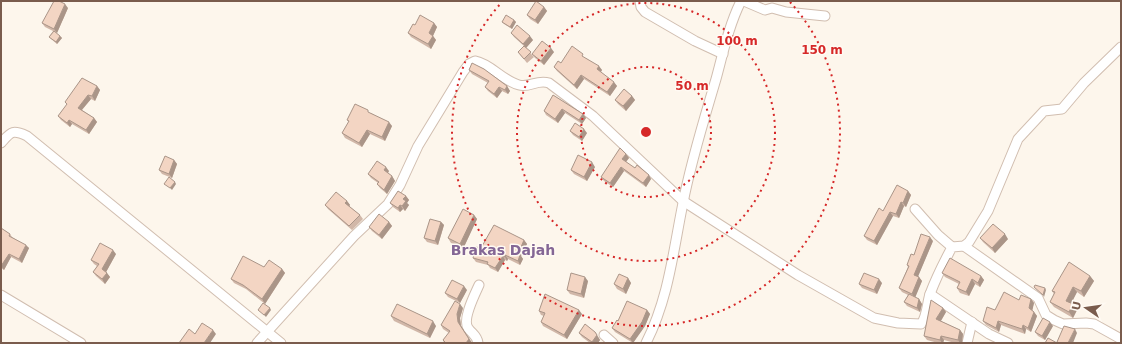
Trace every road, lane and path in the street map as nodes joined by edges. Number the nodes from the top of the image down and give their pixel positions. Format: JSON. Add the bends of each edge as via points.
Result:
{"nodes":[{"id":1,"x":640,"y":1,"type":"edge"},
{"id":2,"x":741,"y":1,"type":"edge"},
{"id":3,"x":744,"y":1,"type":"edge"},
{"id":4,"x":825,"y":16,"type":"dead end"},
{"id":5,"x":1121,"y":47,"type":"edge"},
{"id":6,"x":723,"y":54,"type":"junction"},
{"id":7,"x":1,"y":143,"type":"edge"},
{"id":8,"x":683,"y":201,"type":"junction"},
{"id":9,"x":915,"y":209,"type":"dead end"},
{"id":10,"x":964,"y":246,"type":"junction"},
{"id":11,"x":952,"y":247,"type":"junction"},
{"id":12,"x":478,"y":285,"type":"dead end"},
{"id":13,"x":930,"y":294,"type":"junction"},
{"id":14,"x":1,"y":295,"type":"edge"},
{"id":15,"x":972,"y":322,"type":"junction"},
{"id":16,"x":267,"y":332,"type":"junction"},
{"id":17,"x":604,"y":335,"type":"dead end"},
{"id":18,"x":1121,"y":339,"type":"edge"},
{"id":19,"x":81,"y":343,"type":"edge"},
{"id":20,"x":257,"y":343,"type":"edge"},
{"id":21,"x":281,"y":343,"type":"edge"},
{"id":22,"x":478,"y":343,"type":"edge"},
{"id":23,"x":613,"y":343,"type":"edge"},
{"id":24,"x":646,"y":343,"type":"edge"},
{"id":25,"x":967,"y":343,"type":"edge"},
{"id":26,"x":1008,"y":343,"type":"edge"}],
"edges":[{"from":1,"to":6,"type":"street","via":[[645,12]]},
{"from":2,"to":6,"type":"street"},
{"from":3,"to":4,"type":"street","via":[[765,10],[772,8]]},
{"from":5,"to":10,"type":"street","via":[[1062,109],[1044,111],[1018,139],[988,211]]},
{"from":6,"to":8,"type":"street"},
{"from":7,"to":16,"type":"street","via":[[10,133],[17,132],[27,136]]},
{"from":8,"to":13,"type":"street","via":[[798,275],[874,318],[921,324]]},
{"from":8,"to":16,"type":"street","via":[[593,116],[549,83],[540,81],[528,86],[519,85],[473,61],[463,72],[418,146],[388,204],[354,236]]},
{"from":8,"to":24,"type":"street","via":[[665,297]]},
{"from":9,"to":11,"type":"street"},
{"from":10,"to":11,"type":"street"},
{"from":10,"to":18,"type":"street","via":[[1038,298],[1046,315],[1054,320],[1063,324],[1094,324]]},
{"from":11,"to":13,"type":"street"},
{"from":12,"to":22,"type":"street","via":[[466,323]]},
{"from":13,"to":15,"type":"street"},
{"from":14,"to":19,"type":"street"},
{"from":15,"to":25,"type":"street"},
{"from":15,"to":26,"type":"street"},
{"from":16,"to":20,"type":"street"},
{"from":16,"to":21,"type":"street"},
{"from":17,"to":23,"type":"street"}]}
